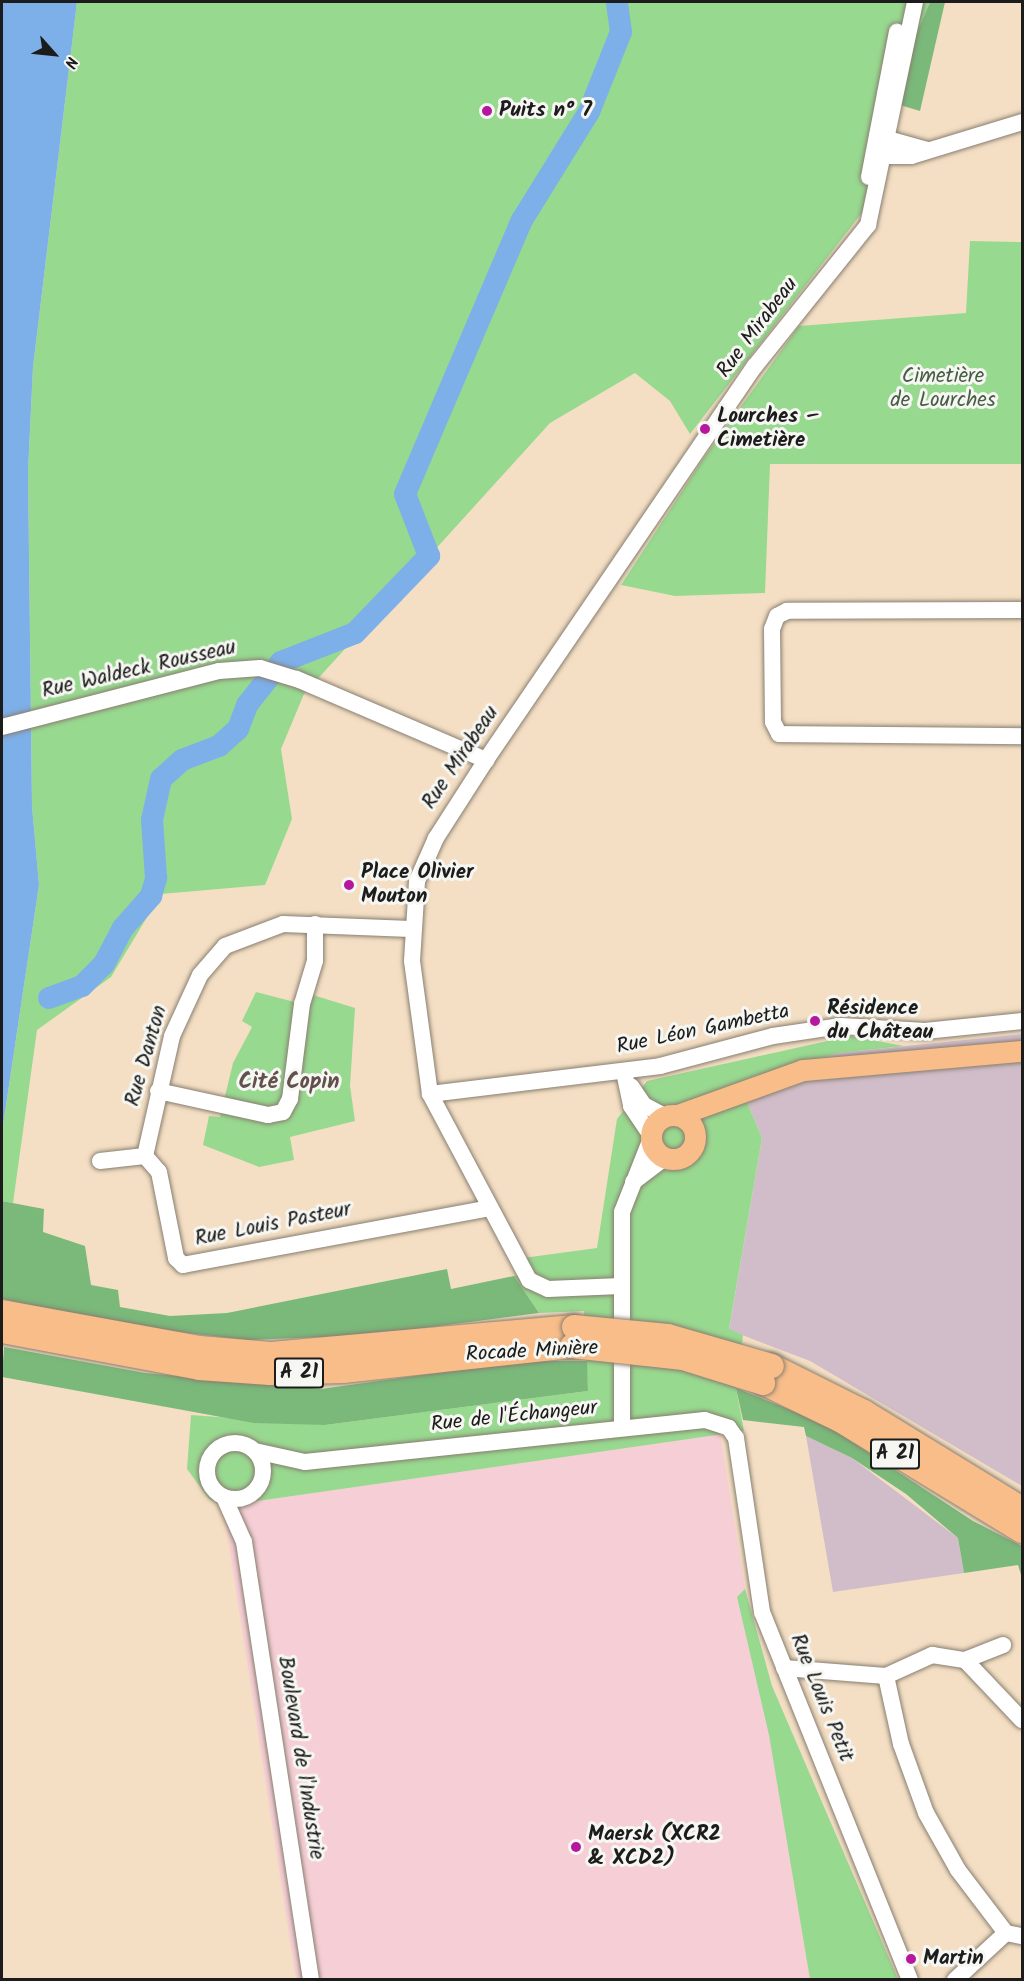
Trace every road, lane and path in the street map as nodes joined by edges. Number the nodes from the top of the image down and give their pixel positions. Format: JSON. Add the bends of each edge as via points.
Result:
{"nodes":[{"id":1,"x":913,"y":2,"type":"edge"},
{"id":2,"x":1023,"y":122,"type":"edge"},
{"id":3,"x":882,"y":136,"type":"junction"},
{"id":4,"x":927,"y":150,"type":"junction"},
{"id":5,"x":879,"y":156,"type":"junction"},
{"id":6,"x":1023,"y":610,"type":"edge"},
{"id":7,"x":2,"y":727,"type":"edge"},
{"id":8,"x":1023,"y":736,"type":"edge"},
{"id":9,"x":486,"y":760,"type":"junction"},
{"id":10,"x":315,"y":924,"type":"junction"},
{"id":11,"x":411,"y":929,"type":"junction"},
{"id":12,"x":1023,"y":1021,"type":"edge"},
{"id":13,"x":1023,"y":1051,"type":"edge"},
{"id":14,"x":624,"y":1072,"type":"junction"},
{"id":15,"x":158,"y":1091,"type":"junction"},
{"id":16,"x":737,"y":1092,"type":"junction"},
{"id":17,"x":430,"y":1094,"type":"junction"},
{"id":18,"x":672,"y":1115,"type":"junction"},
{"id":19,"x":695,"y":1136,"type":"junction"},
{"id":20,"x":650,"y":1137,"type":"junction"},
{"id":21,"x":145,"y":1156,"type":"junction"},
{"id":22,"x":666,"y":1158,"type":"junction"},
{"id":23,"x":100,"y":1161,"type":"dead end"},
{"id":24,"x":625,"y":1196,"type":"junction"},
{"id":25,"x":490,"y":1208,"type":"junction"},
{"id":26,"x":621,"y":1286,"type":"junction"},
{"id":27,"x":2,"y":1312,"type":"edge"},
{"id":28,"x":29,"y":1327,"type":"junction"},
{"id":29,"x":2,"y":1331,"type":"edge"},
{"id":30,"x":767,"y":1375,"type":"junction"},
{"id":31,"x":726,"y":1426,"type":"joint"},
{"id":32,"x":622,"y":1428,"type":"junction"},
{"id":33,"x":255,"y":1451,"type":"junction"},
{"id":34,"x":305,"y":1462,"type":"junction"},
{"id":35,"x":262,"y":1478,"type":"junction"},
{"id":36,"x":251,"y":1494,"type":"junction"},
{"id":37,"x":224,"y":1497,"type":"junction"},
{"id":38,"x":1016,"y":1504,"type":"edge"},
{"id":39,"x":1023,"y":1530,"type":"edge"},
{"id":40,"x":244,"y":1542,"type":"junction"},
{"id":41,"x":1003,"y":1645,"type":"dead end"},
{"id":42,"x":965,"y":1660,"type":"junction"},
{"id":43,"x":783,"y":1668,"type":"junction"},
{"id":44,"x":886,"y":1676,"type":"junction"},
{"id":45,"x":1023,"y":1720,"type":"edge"},
{"id":46,"x":1014,"y":1934,"type":"edge"},
{"id":47,"x":311,"y":1980,"type":"edge"},
{"id":48,"x":910,"y":1980,"type":"edge"},
{"id":49,"x":956,"y":1980,"type":"edge"}],
"edges":[{"from":1,"to":3,"type":"street","name":"Rue Mirabeau"},
{"from":2,"to":4,"type":"street"},
{"from":3,"to":4,"type":"street"},
{"from":3,"to":5,"type":"street","name":"Rue Mirabeau"},
{"from":4,"to":5,"type":"street"},
{"from":5,"to":9,"type":"street","name":"Rue Mirabeau","via":[[853,242],[755,366]]},
{"from":6,"to":8,"type":"street","via":[[787,611],[777,616],[772,629],[773,722],[779,734]]},
{"from":7,"to":9,"type":"street","name":"Rue Waldeck Rousseau","via":[[219,671],[260,668],[287,675]]},
{"from":9,"to":11,"type":"street","name":"Rue Mirabeau","via":[[423,863]]},
{"from":10,"to":11,"type":"street","name":"Rue Danton"},
{"from":10,"to":15,"type":"street","name":"Rue Danton","via":[[267,927],[218,952],[179,1017]]},
{"from":10,"to":15,"type":"street","via":[[315,961],[302,1004],[289,1104],[284,1112],[268,1115]]},
{"from":11,"to":17,"type":"street","name":"Rue Mirabeau"},
{"from":12,"to":14,"type":"street","name":"Rue Léon Gambetta","via":[[925,1031],[857,1025],[782,1034]]},
{"from":13,"to":16,"type":"main road","via":[[818,1068]]},
{"from":14,"to":17,"type":"street","name":"Rue Léon Gambetta"},
{"from":14,"to":18,"type":"street","via":[[640,1101]]},
{"from":14,"to":20,"type":"street","via":[[631,1106]]},
{"from":15,"to":21,"type":"street","name":"Rue Danton"},
{"from":16,"to":18,"type":"main road"},
{"from":16,"to":19,"type":"main road","via":[[705,1119]]},
{"from":17,"to":25,"type":"street","name":"Rue Mirabeau"},
{"from":18,"to":19,"type":"main road","via":[[690,1123]]},
{"from":18,"to":20,"type":"main road"},
{"from":19,"to":22,"type":"main road","via":[[688,1153]]},
{"from":20,"to":22,"type":"main road"},
{"from":20,"to":24,"type":"street"},
{"from":21,"to":23,"type":"street"},
{"from":21,"to":25,"type":"street","name":"Rue Louis Pasteur","via":[[159,1172],[176,1258],[183,1264]]},
{"from":22,"to":24,"type":"street","via":[[642,1173]]},
{"from":24,"to":26,"type":"street"},
{"from":25,"to":26,"type":"street","name":"Rue Mirabeau","via":[[525,1275],[537,1287]]},
{"from":26,"to":32,"type":"street"},
{"from":27,"to":28,"type":"highway","name":"Rocade Minière","number":"A 21"},
{"from":28,"to":29,"type":"highway","name":"Rocade Minière","number":"A 21"},
{"from":28,"to":30,"type":"highway","name":"Rocade Minière","number":"A 21","bridge":true,"via":[[271,1354],[573,1337],[668,1336]]},
{"from":30,"to":38,"type":"highway","name":"Rocade Minière","number":"A 21","via":[[864,1412]]},
{"from":30,"to":39,"type":"highway","name":"Rocade Minière","number":"A 21"},
{"from":31,"to":32,"type":"street","name":"Rue de l'Échangeur","via":[[705,1420]]},
{"from":31,"to":43,"type":"street","name":"Rue Louis Petit","via":[[736,1438],[760,1602]]},
{"from":32,"to":34,"type":"street","name":"Rue de l'Échangeur"},
{"from":33,"to":34,"type":"street","name":"Rue de l'Échangeur"},
{"from":33,"to":35,"type":"street"},
{"from":33,"to":37,"type":"street","via":[[234,1442],[210,1457],[208,1480]]},
{"from":34,"to":35,"type":"street","name":"Rue de l'Échangeur"},
{"from":35,"to":36,"type":"street"},
{"from":36,"to":37,"type":"street"},
{"from":36,"to":40,"type":"street","name":"Boulevard de l'Industrie"},
{"from":37,"to":40,"type":"street","name":"Boulevard de l'Industrie"},
{"from":40,"to":47,"type":"street","name":"Boulevard de l'Industrie"},
{"from":41,"to":42,"type":"street"},
{"from":42,"to":44,"type":"street","via":[[932,1655]]},
{"from":42,"to":45,"type":"street"},
{"from":43,"to":44,"type":"street"},
{"from":43,"to":48,"type":"street","name":"Rue Louis Petit"},
{"from":44,"to":46,"type":"street","via":[[900,1744],[926,1813],[958,1870]]},
{"from":46,"to":49,"type":"street"}]}
